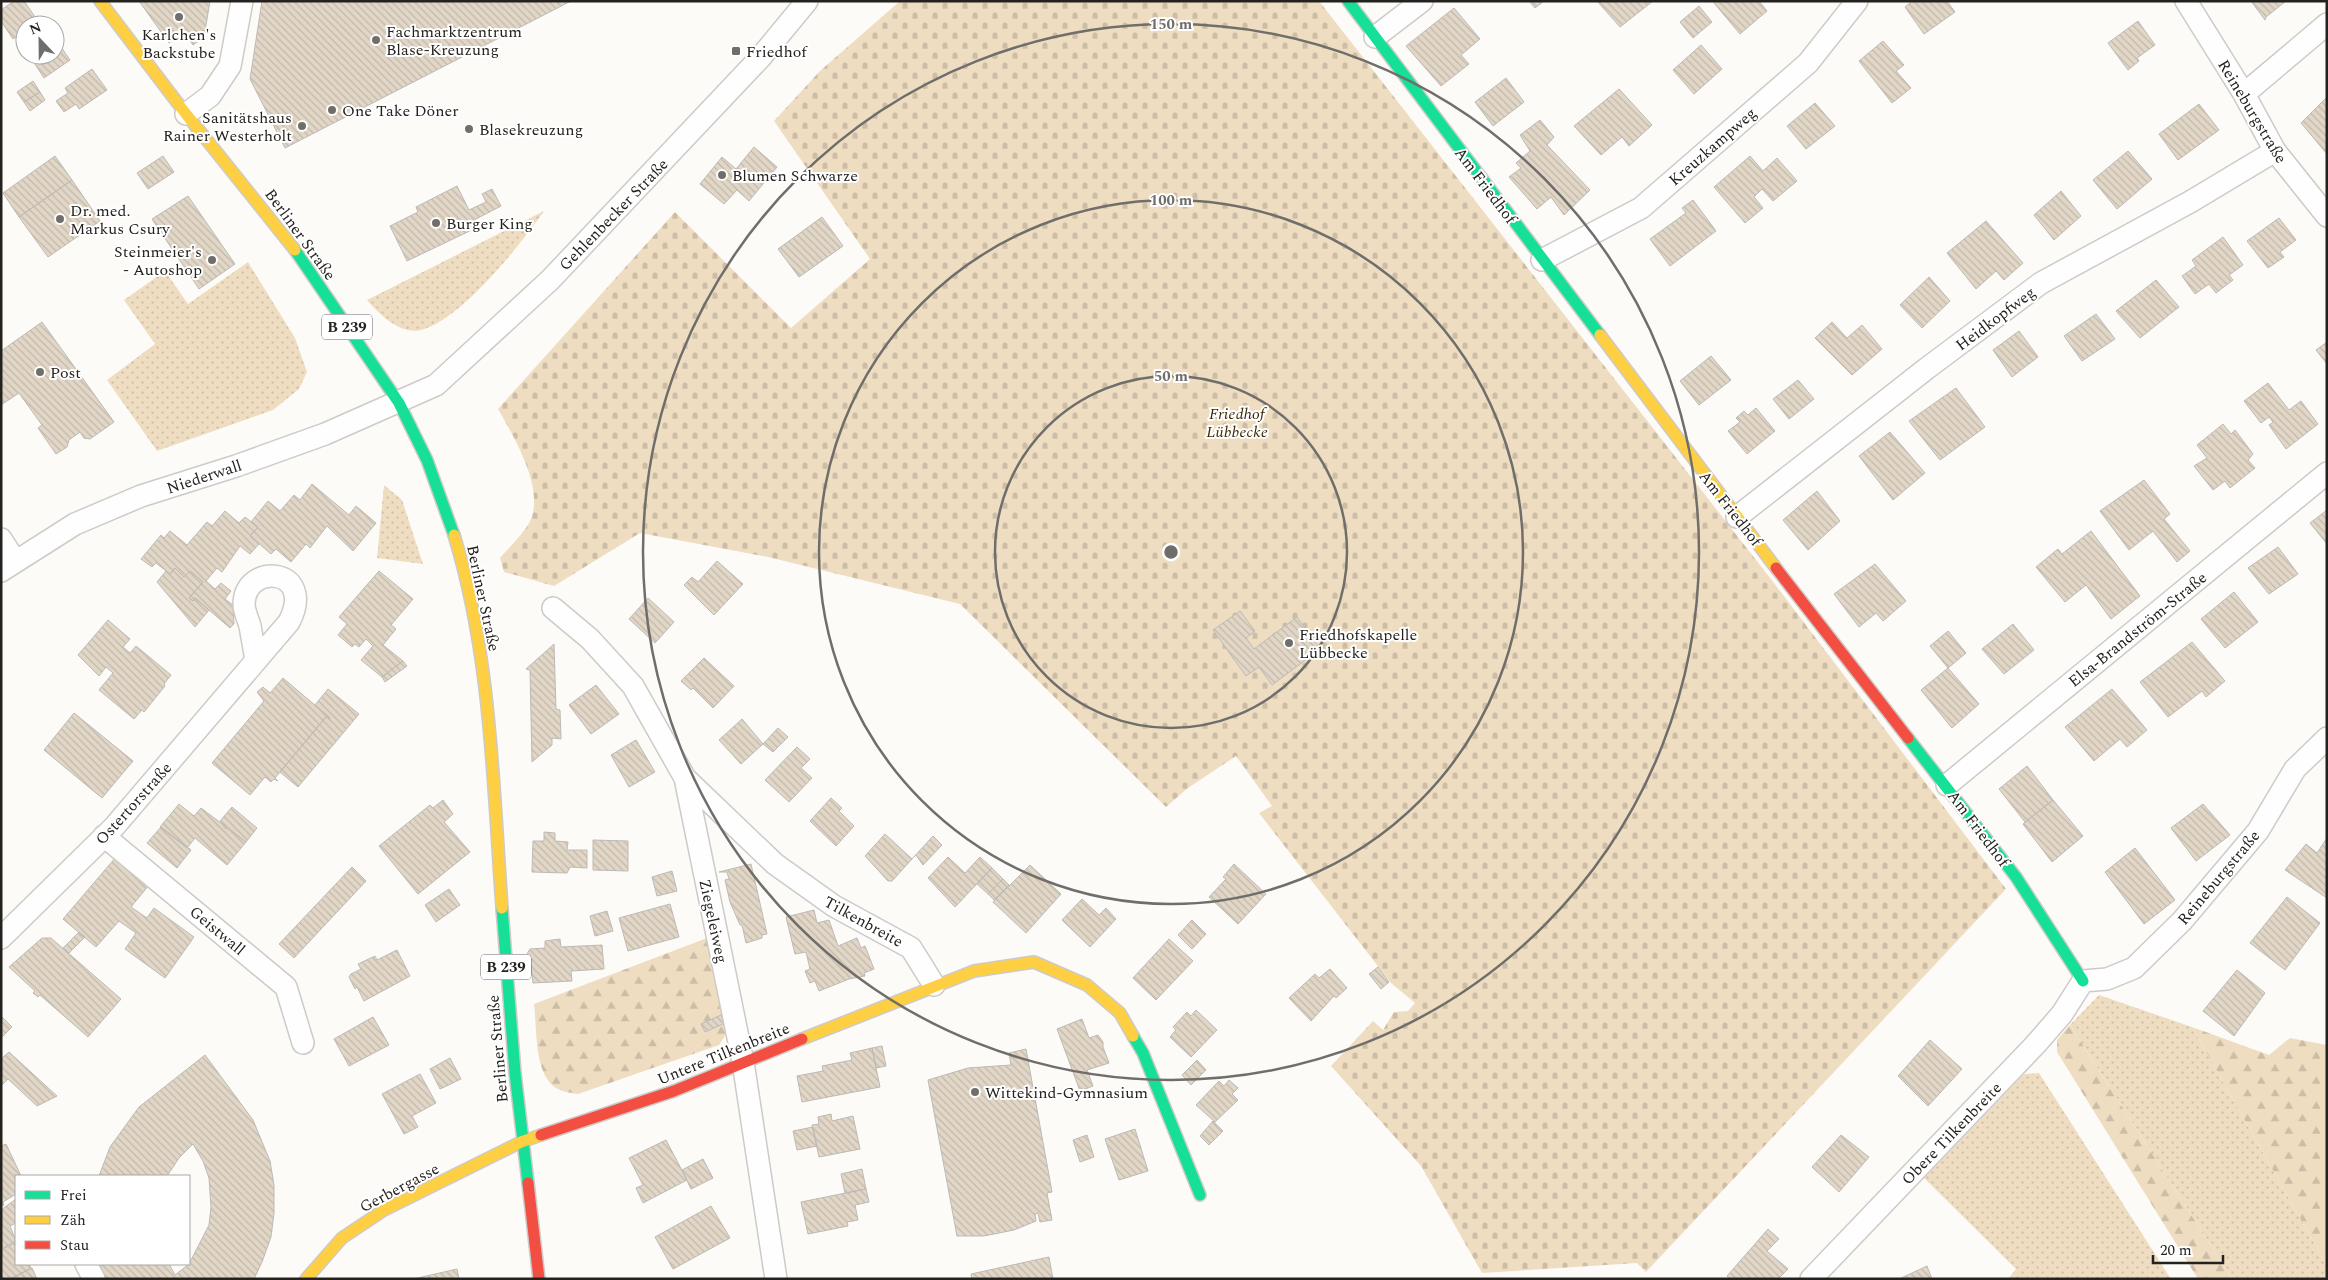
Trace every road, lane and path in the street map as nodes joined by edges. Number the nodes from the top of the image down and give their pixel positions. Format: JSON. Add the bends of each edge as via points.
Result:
{"nodes":[{"id":1,"x":100,"y":1,"type":"edge"},
{"id":2,"x":242,"y":1,"type":"edge"},
{"id":3,"x":807,"y":1,"type":"edge"},
{"id":4,"x":1348,"y":1,"type":"edge"},
{"id":5,"x":1422,"y":1,"type":"edge"},
{"id":6,"x":1857,"y":1,"type":"edge"},
{"id":7,"x":2186,"y":1,"type":"edge"},
{"id":8,"x":2327,"y":24,"type":"edge"},
{"id":9,"x":1375,"y":37,"type":"junction"},
{"id":10,"x":2244,"y":94,"type":"junction"},
{"id":11,"x":186,"y":114,"type":"junction"},
{"id":12,"x":2275,"y":151,"type":"junction"},
{"id":13,"x":2327,"y":216,"type":"edge"},
{"id":14,"x":1542,"y":260,"type":"junction"},
{"id":15,"x":399,"y":403,"type":"junction"},
{"id":16,"x":2327,"y":473,"type":"edge"},
{"id":17,"x":1737,"y":517,"type":"junction"},
{"id":18,"x":1,"y":539,"type":"edge"},
{"id":19,"x":8,"y":566,"type":"edge"},
{"id":20,"x":553,"y":608,"type":"dead end"},
{"id":21,"x":256,"y":660,"type":"dead end"},
{"id":22,"x":2327,"y":738,"type":"edge"},
{"id":23,"x":685,"y":778,"type":"junction"},
{"id":24,"x":1947,"y":785,"type":"junction"},
{"id":25,"x":104,"y":836,"type":"junction"},
{"id":26,"x":1,"y":938,"type":"edge"},
{"id":27,"x":2083,"y":981,"type":"junction"},
{"id":28,"x":934,"y":985,"type":"junction"},
{"id":29,"x":303,"y":1043,"type":"dead end"},
{"id":30,"x":743,"y":1062,"type":"junction"},
{"id":31,"x":522,"y":1142,"type":"junction"},
{"id":32,"x":1200,"y":1195,"type":"dead end"},
{"id":33,"x":87,"y":1265,"type":"edge"},
{"id":34,"x":94,"y":1279,"type":"edge"},
{"id":35,"x":306,"y":1279,"type":"edge"},
{"id":36,"x":539,"y":1279,"type":"edge"},
{"id":37,"x":776,"y":1279,"type":"edge"},
{"id":38,"x":1811,"y":1279,"type":"edge"}],
"edges":[{"from":1,"to":11,"type":"street","name":"Berliner Straße","number":"B 239"},
{"from":2,"to":11,"type":"street","via":[[230,66],[210,96]]},
{"from":3,"to":15,"type":"street","name":"Gehlenbecker Straße","via":[[760,58],[550,280],[436,385]]},
{"from":4,"to":9,"type":"street","name":"Am Friedhof"},
{"from":5,"to":9,"type":"street"},
{"from":6,"to":14,"type":"street","name":"Kreuzkampweg","via":[[1808,62],[1640,208]]},
{"from":7,"to":10,"type":"street","name":"Reineburgstraße"},
{"from":8,"to":10,"type":"street"},
{"from":9,"to":14,"type":"street","name":"Am Friedhof"},
{"from":10,"to":12,"type":"street","name":"Reineburgstraße"},
{"from":11,"to":15,"type":"street","name":"Berliner Straße","number":"B 239","via":[[286,237]]},
{"from":12,"to":13,"type":"street","name":"Reineburgstraße"},
{"from":12,"to":17,"type":"street","name":"Heidkopfweg","via":[[2190,202],[2041,283]]},
{"from":14,"to":17,"type":"street","name":"Am Friedhof"},
{"from":15,"to":19,"type":"street","name":"Niederwall","via":[[337,430],[141,496],[75,524]]},
{"from":15,"to":31,"type":"street","name":"Berliner Straße","number":"B 239","via":[[427,460],[466,575],[484,683]]},
{"from":16,"to":24,"type":"street","name":"Elsa-Brandström-Straße"},
{"from":17,"to":24,"type":"street","name":"Am Friedhof"},
{"from":18,"to":19,"type":"street","name":"Niederwall"},
{"from":20,"to":23,"type":"street","name":"Ziegeleiweg","via":[[590,639],[633,686]]},
{"from":21,"to":25,"type":"street","name":"Ostertorstraße"},
{"from":22,"to":27,"type":"street","name":"Reineburgstraße","via":[[2295,769],[2258,831],[2182,921],[2134,968],[2107,979]]},
{"from":23,"to":28,"type":"street","name":"Tilkenbreite","via":[[775,864],[834,906],[911,948]]},
{"from":23,"to":30,"type":"street","name":"Ziegeleiweg"},
{"from":24,"to":27,"type":"street","name":"Am Friedhof","via":[[2016,877]]},
{"from":25,"to":26,"type":"street","name":"Ostertorstraße"},
{"from":25,"to":29,"type":"street","name":"Geistwall","via":[[286,987]]},
{"from":27,"to":38,"type":"street","name":"Obere Tilkenbreite","via":[[2062,1014],[2035,1044]]},
{"from":28,"to":30,"type":"street","name":"Untere Tilkenbreite"},
{"from":28,"to":32,"type":"street","via":[[974,971],[1034,962],[1087,985],[1120,1013],[1143,1053]]},
{"from":30,"to":31,"type":"street","name":"Untere Tilkenbreite","via":[[674,1091]]},
{"from":30,"to":37,"type":"street","name":"Ziegeleiweg"},
{"from":31,"to":35,"type":"street","name":"Gerbergasse","via":[[377,1215],[342,1238]]},
{"from":31,"to":36,"type":"street","name":"Berliner Straße","number":"B 239"},
{"from":33,"to":34,"type":"street"}]}
